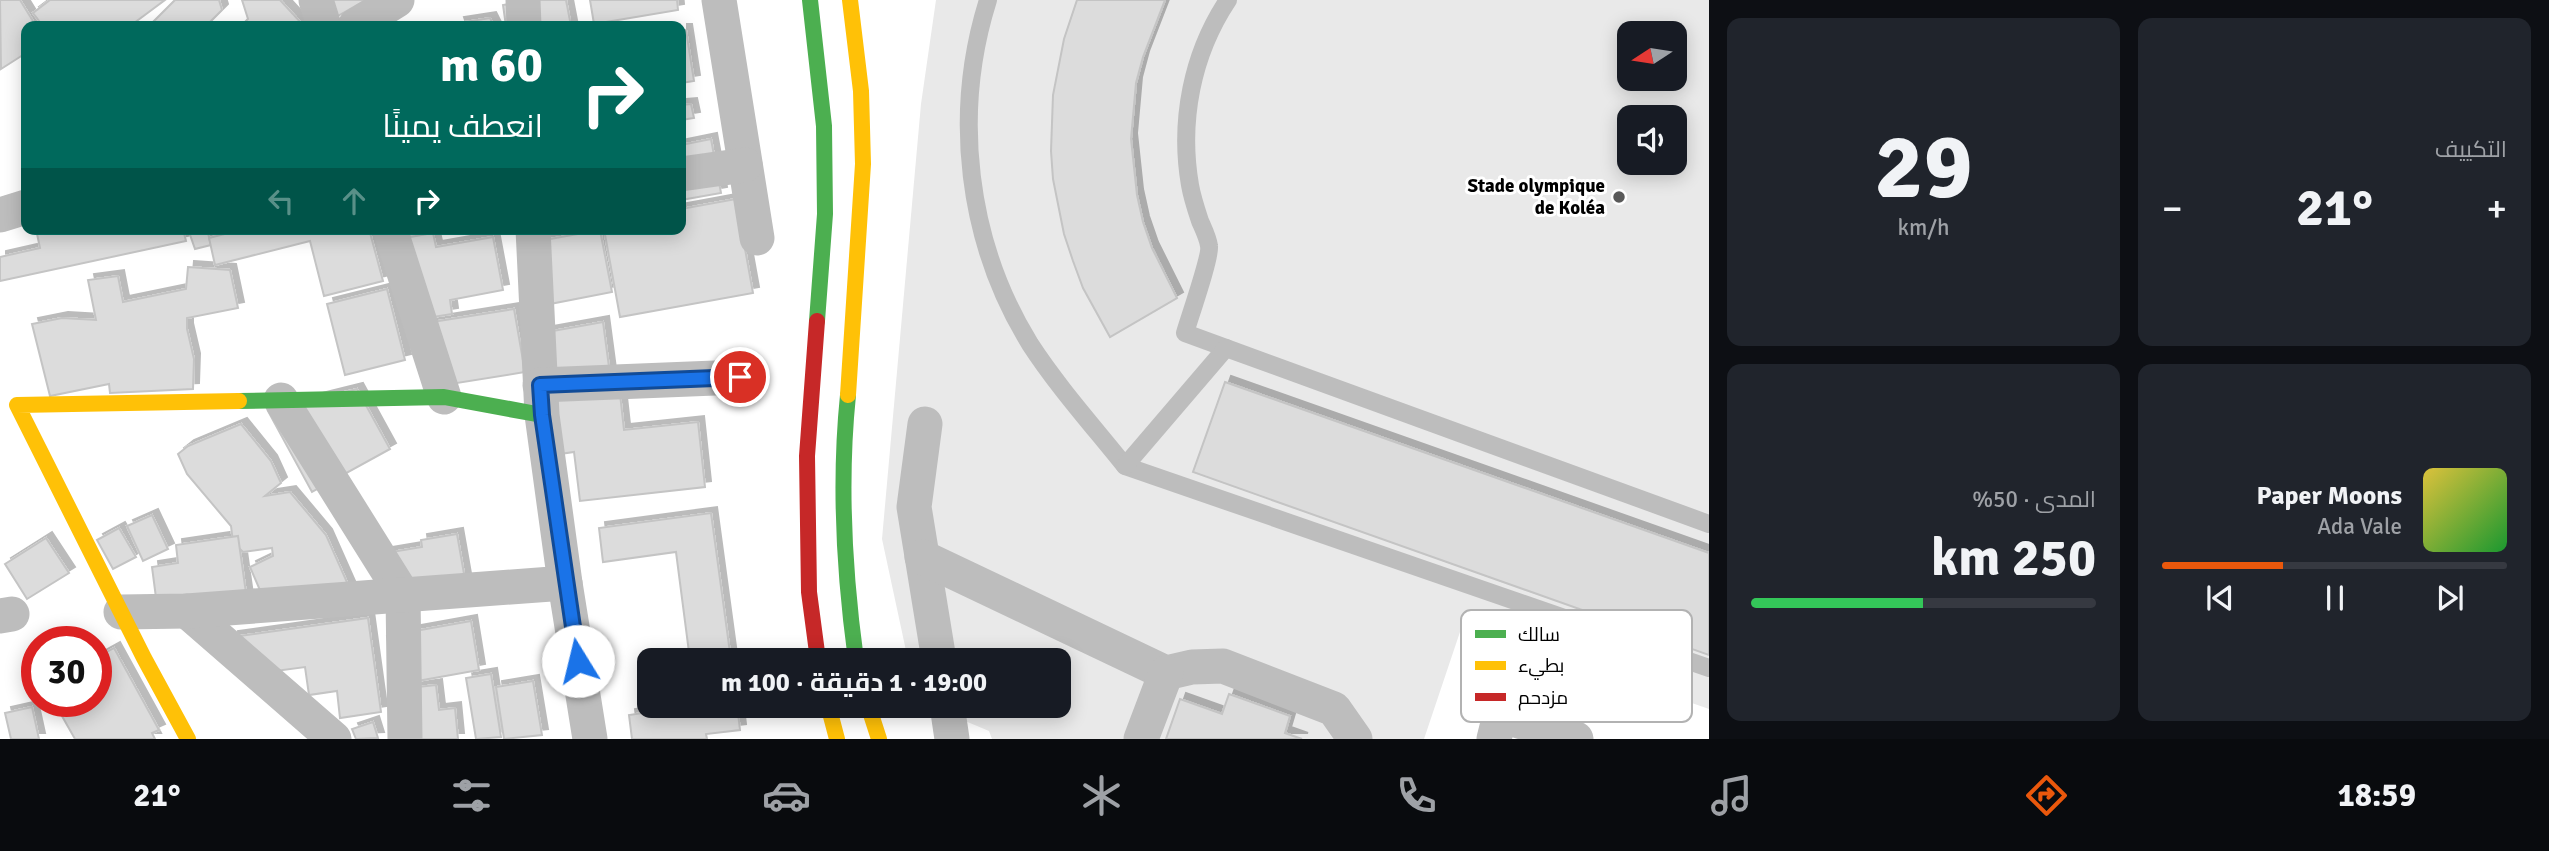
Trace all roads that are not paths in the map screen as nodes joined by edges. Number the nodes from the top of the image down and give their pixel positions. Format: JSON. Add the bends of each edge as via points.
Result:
{"nodes":[{"id":1,"x":316,"y":0,"type":"edge"},
{"id":2,"x":397,"y":0,"type":"edge"},
{"id":3,"x":523,"y":0,"type":"edge"},
{"id":4,"x":719,"y":0,"type":"edge"},
{"id":5,"x":810,"y":0,"type":"edge"},
{"id":6,"x":850,"y":0,"type":"edge"},
{"id":7,"x":988,"y":0,"type":"edge"},
{"id":8,"x":1228,"y":0,"type":"edge"},
{"id":9,"x":322,"y":21,"type":"edge"},
{"id":10,"x":363,"y":21,"type":"edge"},
{"id":11,"x":524,"y":21,"type":"edge"},
{"id":12,"x":745,"y":165,"type":"junction"},
{"id":13,"x":686,"y":173,"type":"edge"},
{"id":14,"x":21,"y":209,"type":"edge"},
{"id":15,"x":0,"y":215,"type":"edge"},
{"id":16,"x":392,"y":235,"type":"edge"},
{"id":17,"x":533,"y":235,"type":"edge"},
{"id":18,"x":757,"y":238,"type":"dead end"},
{"id":19,"x":1226,"y":348,"type":"junction"},
{"id":20,"x":740,"y":377,"type":"dead end"},
{"id":21,"x":444,"y":397,"type":"junction"},
{"id":22,"x":281,"y":400,"type":"junction"},
{"id":23,"x":541,"y":400,"type":"junction"},
{"id":24,"x":925,"y":424,"type":"dead end"},
{"id":25,"x":1125,"y":466,"type":"junction"},
{"id":26,"x":1709,"y":524,"type":"edge"},
{"id":27,"x":922,"y":557,"type":"junction"},
{"id":28,"x":565,"y":583,"type":"junction"},
{"id":29,"x":403,"y":595,"type":"junction"},
{"id":30,"x":1541,"y":610,"type":"edge"},
{"id":31,"x":187,"y":611,"type":"junction"},
{"id":32,"x":121,"y":612,"type":"junction"},
{"id":33,"x":816,"y":648,"type":"edge"},
{"id":34,"x":854,"y":648,"type":"edge"},
{"id":35,"x":937,"y":648,"type":"edge"},
{"id":36,"x":1692,"y":662,"type":"edge"},
{"id":37,"x":1709,"y":668,"type":"edge"},
{"id":38,"x":1166,"y":673,"type":"junction"},
{"id":39,"x":831,"y":718,"type":"edge"},
{"id":40,"x":872,"y":718,"type":"edge"},
{"id":41,"x":949,"y":718,"type":"edge"},
{"id":42,"x":1498,"y":722,"type":"edge"},
{"id":43,"x":1522,"y":722,"type":"edge"},
{"id":44,"x":188,"y":739,"type":"edge"},
{"id":45,"x":334,"y":739,"type":"edge"},
{"id":46,"x":405,"y":739,"type":"edge"},
{"id":47,"x":590,"y":739,"type":"edge"},
{"id":48,"x":837,"y":739,"type":"edge"},
{"id":49,"x":879,"y":739,"type":"edge"},
{"id":50,"x":952,"y":739,"type":"edge"},
{"id":51,"x":1141,"y":739,"type":"edge"},
{"id":52,"x":1355,"y":739,"type":"edge"},
{"id":53,"x":1494,"y":739,"type":"edge"},
{"id":54,"x":1576,"y":739,"type":"edge"}],
"edges":[{"from":1,"to":9,"type":"street"},
{"from":2,"to":10,"type":"street"},
{"from":3,"to":11,"type":"street"},
{"from":4,"to":12,"type":"street"},
{"from":5,"to":33,"type":"main road","via":[[824,126],[825,214],[807,456],[809,592]]},
{"from":6,"to":34,"type":"main road","via":[[861,90],[863,163],[845,426],[844,525]]},
{"from":7,"to":25,"type":"lane","via":[[970,85],[968,137],[983,236],[1002,290],[1030,343]]},
{"from":8,"to":19,"type":"lane","via":[[1200,53],[1186,119],[1190,186],[1210,247],[1185,333]]},
{"from":12,"to":13,"type":"street"},
{"from":12,"to":18,"type":"street"},
{"from":14,"to":15,"type":"street"},
{"from":16,"to":21,"type":"street"},
{"from":17,"to":23,"type":"street"},
{"from":19,"to":25,"type":"lane"},
{"from":19,"to":26,"type":"lane"},
{"from":20,"to":23,"type":"street"},
{"from":21,"to":22,"type":"main road"},
{"from":21,"to":23,"type":"main road"},
{"from":22,"to":29,"type":"street"},
{"from":22,"to":32,"type":"main road","via":[[17,405]]},
{"from":23,"to":28,"type":"street"},
{"from":24,"to":27,"type":"street","via":[[914,507]]},
{"from":25,"to":30,"type":"lane"},
{"from":27,"to":35,"type":"street"},
{"from":27,"to":38,"type":"street"},
{"from":28,"to":29,"type":"street"},
{"from":28,"to":47,"type":"street"},
{"from":29,"to":31,"type":"street"},
{"from":29,"to":46,"type":"street"},
{"from":31,"to":32,"type":"street"},
{"from":31,"to":45,"type":"street"},
{"from":32,"to":44,"type":"main road"},
{"from":36,"to":37,"type":"lane"},
{"from":38,"to":51,"type":"street"},
{"from":38,"to":52,"type":"street","via":[[1223,666],[1334,709]]},
{"from":39,"to":48,"type":"main road"},
{"from":40,"to":49,"type":"main road"},
{"from":41,"to":50,"type":"street"},
{"from":42,"to":53,"type":"street"},
{"from":43,"to":54,"type":"street"}]}
